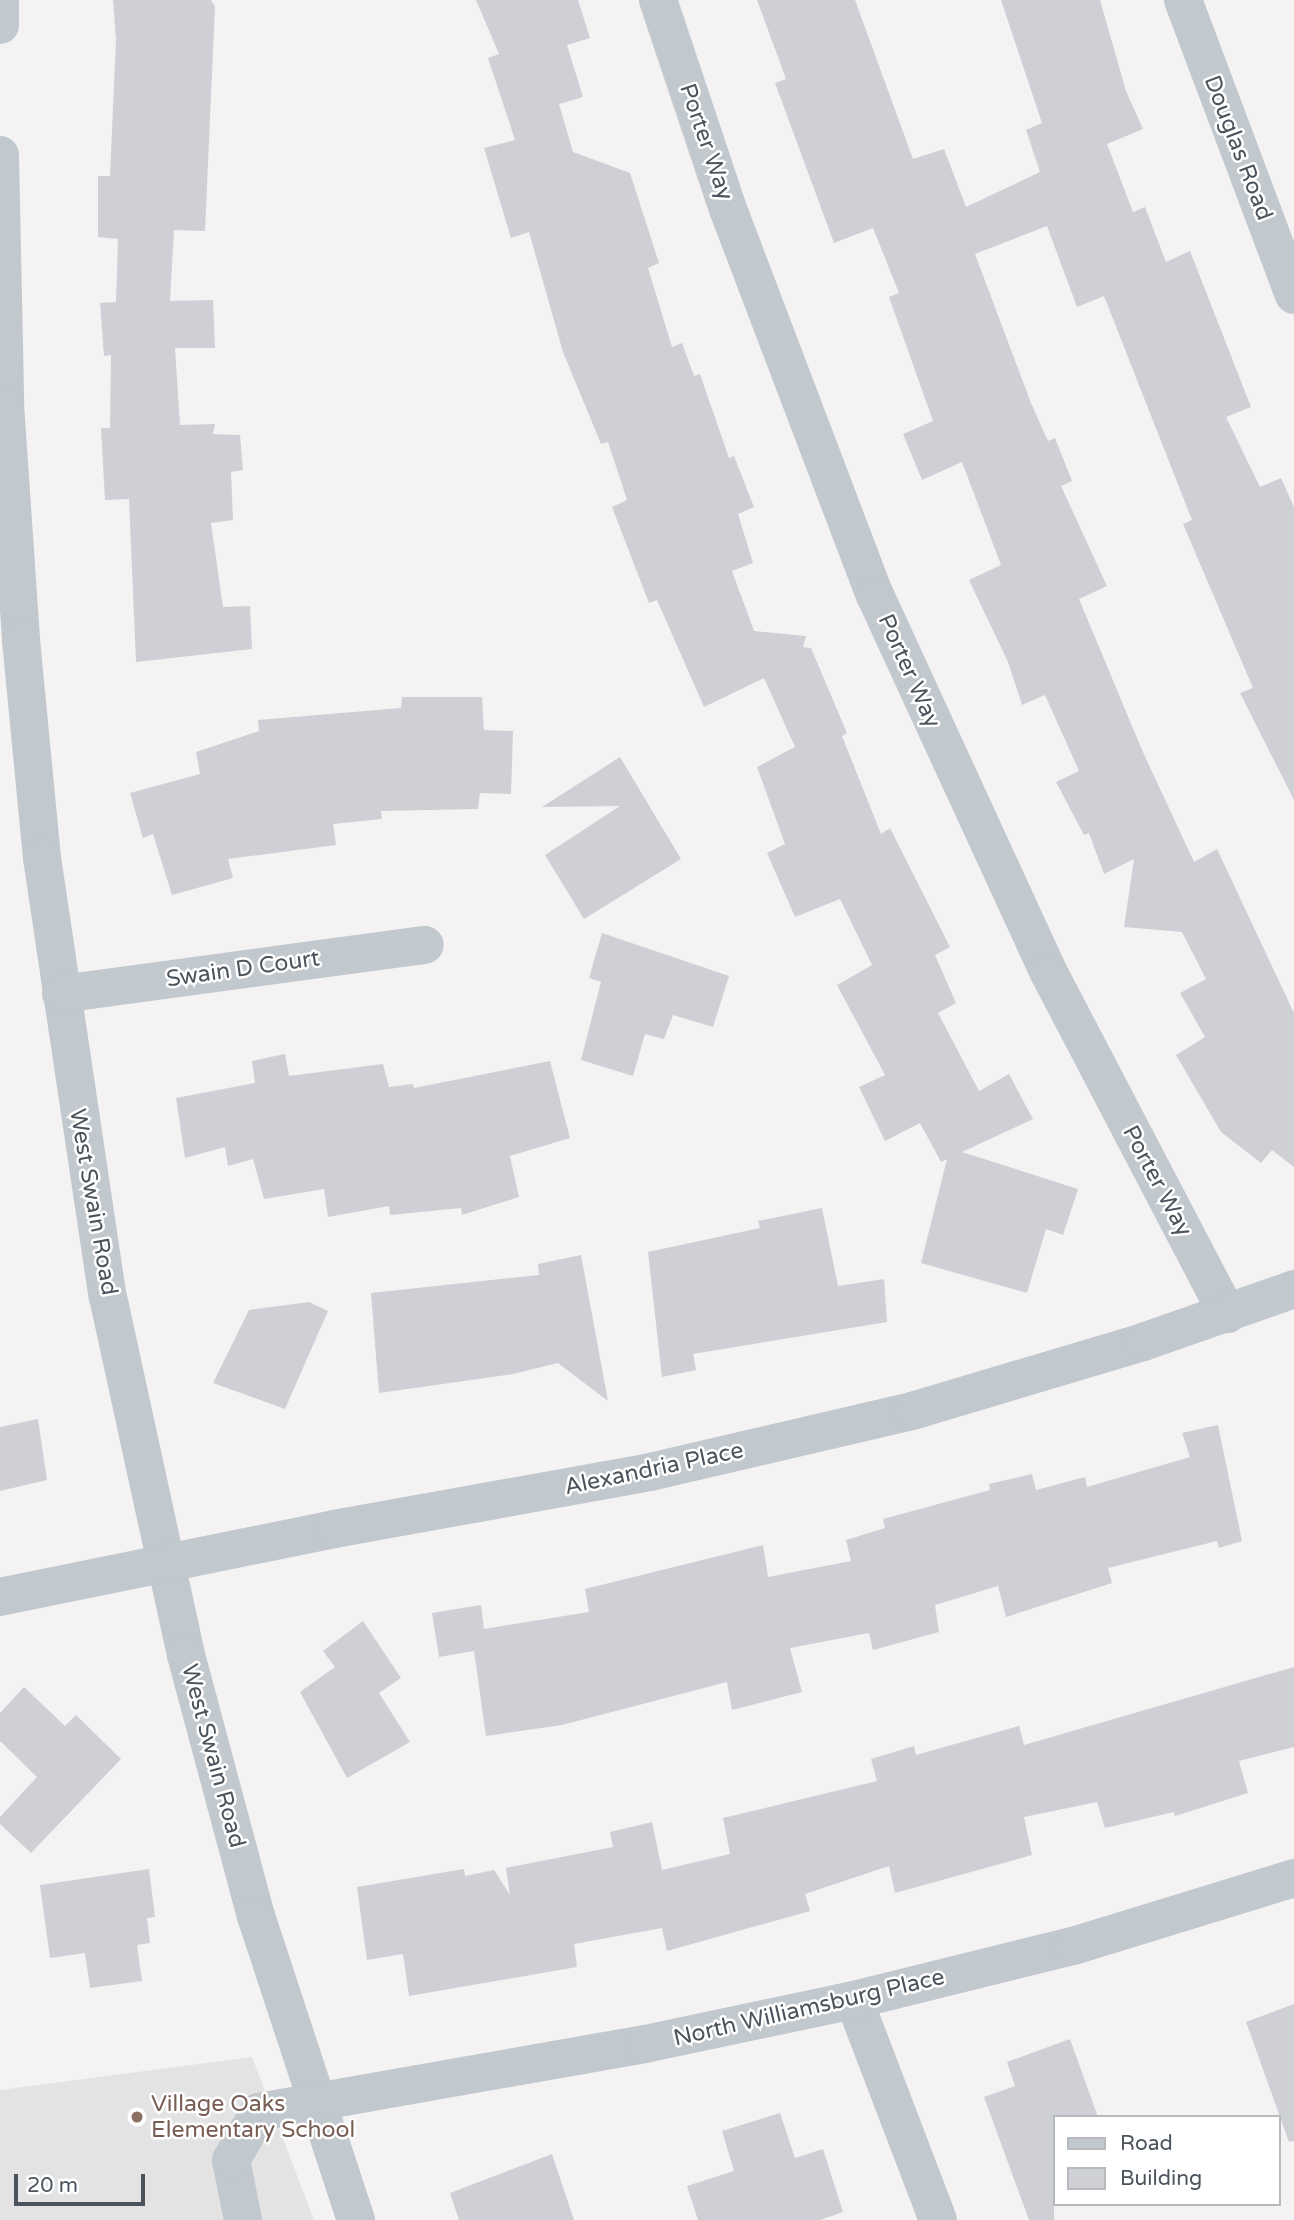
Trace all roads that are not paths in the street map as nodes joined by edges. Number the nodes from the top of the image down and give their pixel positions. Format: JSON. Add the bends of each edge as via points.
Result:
{"nodes":[{"id":1,"x":0,"y":0,"type":"edge"},
{"id":2,"x":658,"y":0,"type":"edge"},
{"id":3,"x":1183,"y":0,"type":"edge"},
{"id":4,"x":0,"y":24,"type":"edge"},
{"id":5,"x":0,"y":155,"type":"edge"},
{"id":6,"x":1294,"y":295,"type":"edge"},
{"id":7,"x":425,"y":945,"type":"dead end"},
{"id":8,"x":61,"y":994,"type":"junction"},
{"id":9,"x":1294,"y":1289,"type":"edge"},
{"id":10,"x":1227,"y":1314,"type":"junction"},
{"id":11,"x":165,"y":1562,"type":"junction"},
{"id":12,"x":0,"y":1597,"type":"edge"},
{"id":13,"x":1294,"y":1878,"type":"edge"},
{"id":14,"x":854,"y":2000,"type":"junction"},
{"id":15,"x":315,"y":2103,"type":"junction"},
{"id":16,"x":243,"y":2220,"type":"edge"},
{"id":17,"x":356,"y":2220,"type":"edge"},
{"id":18,"x":937,"y":2220,"type":"edge"}],
"edges":[{"from":1,"to":4,"type":"street"},
{"from":2,"to":10,"type":"street","name":"Porter Way","via":[[728,209],[875,595],[1049,973]]},
{"from":3,"to":6,"type":"street","name":"Douglas Road"},
{"from":5,"to":8,"type":"street","name":"West Swain Road","via":[[5,404],[21,640]]},
{"from":7,"to":8,"type":"street","name":"Swain D Court"},
{"from":8,"to":11,"type":"street","name":"West Swain Road","via":[[108,1297]]},
{"from":9,"to":10,"type":"street","name":"Alexandria Place"},
{"from":10,"to":11,"type":"street","name":"Alexandria Place","via":[[912,1411],[650,1472]]},
{"from":11,"to":12,"type":"street","name":"Alexandria Place"},
{"from":11,"to":15,"type":"street","name":"West Swain Road","via":[[256,1916]]},
{"from":13,"to":14,"type":"street","name":"North Williamsburg Place","via":[[1073,1946]]},
{"from":14,"to":15,"type":"street","name":"North Williamsburg Place","via":[[645,2044]]},
{"from":14,"to":18,"type":"street"},
{"from":15,"to":16,"type":"street","name":"North Williamsburg Place","via":[[259,2112],[231,2160]]},
{"from":15,"to":17,"type":"street","name":"West Swain Road"}]}
